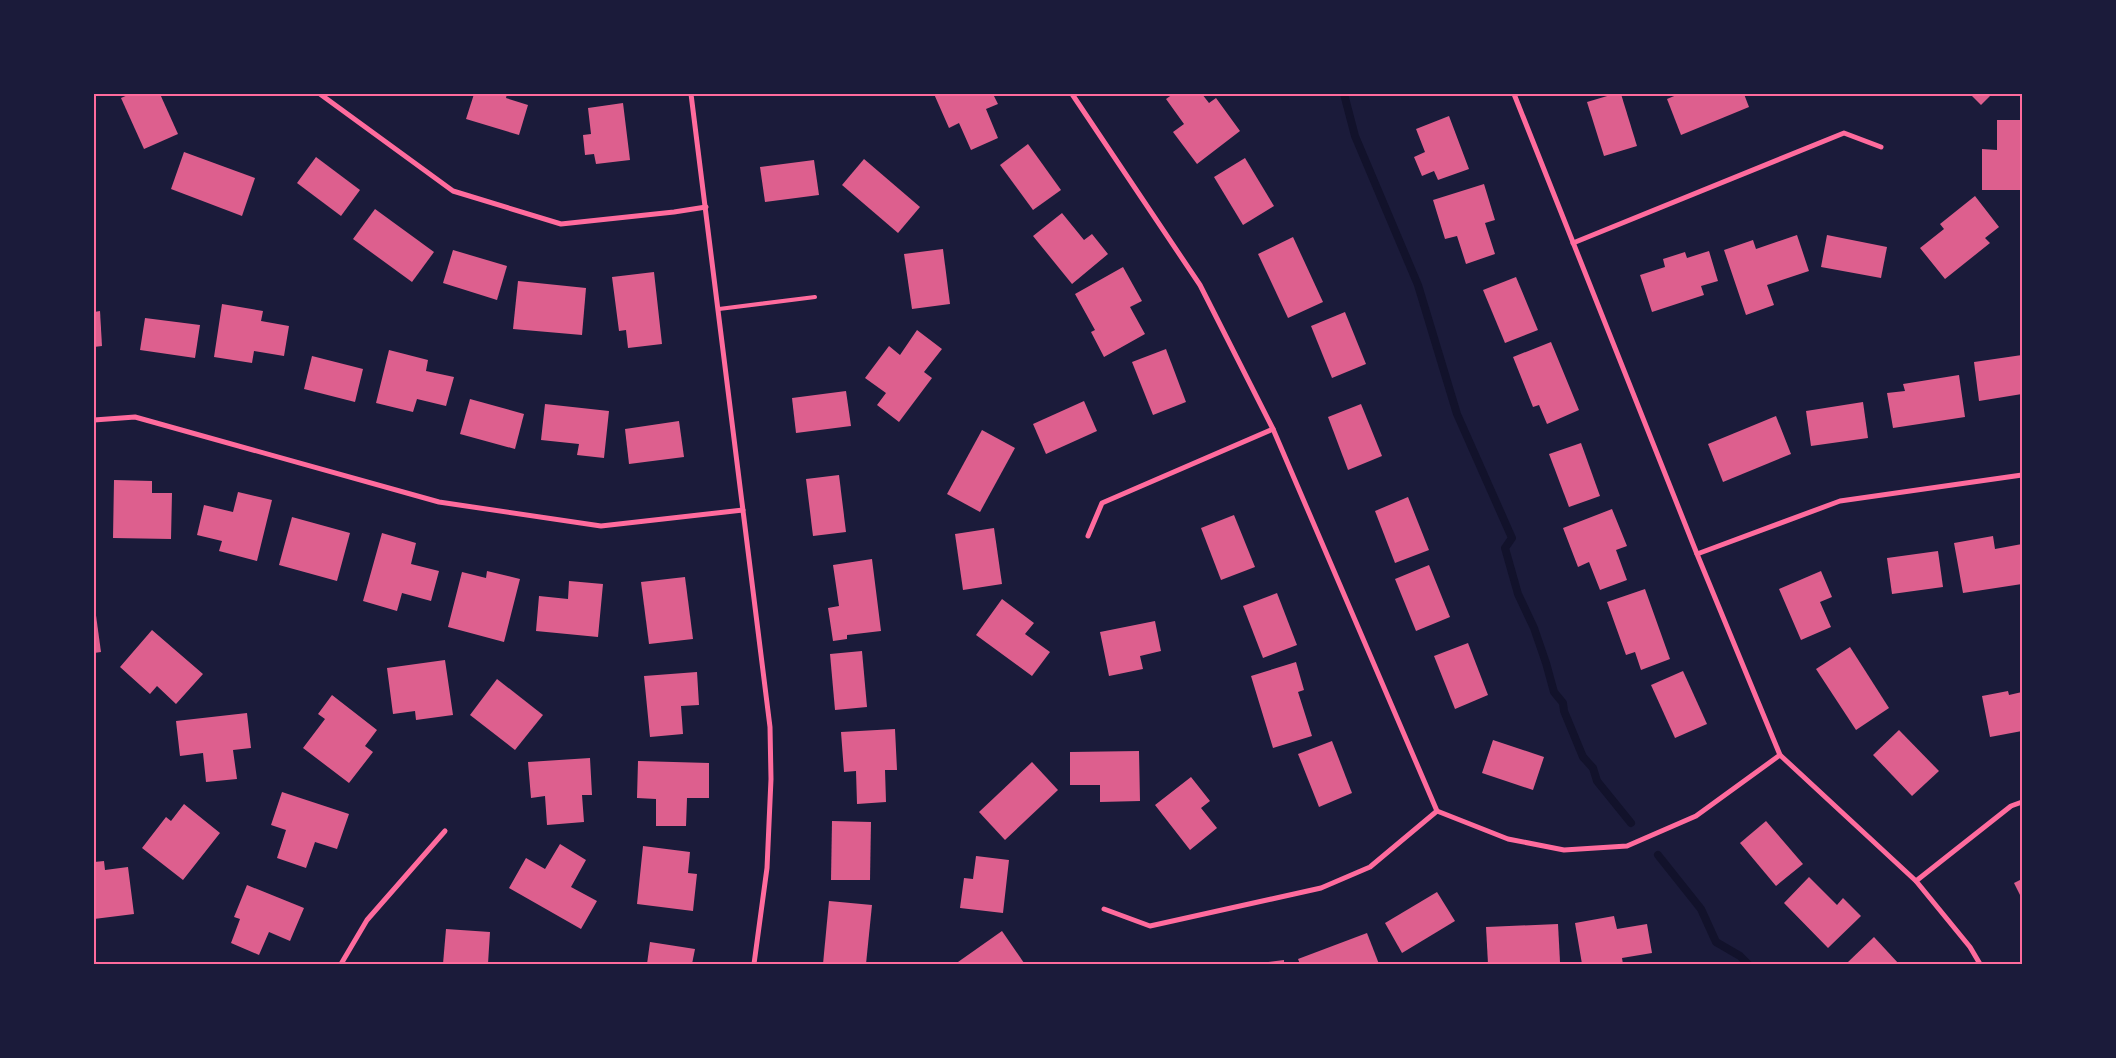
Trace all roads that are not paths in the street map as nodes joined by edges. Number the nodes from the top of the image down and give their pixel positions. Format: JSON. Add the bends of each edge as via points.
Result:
{"nodes":[{"id":1,"x":320,"y":94,"type":"edge"},
{"id":2,"x":691,"y":94,"type":"edge"},
{"id":3,"x":1072,"y":94,"type":"edge"},
{"id":4,"x":1514,"y":94,"type":"edge"},
{"id":5,"x":1880,"y":147,"type":"dead end"},
{"id":6,"x":706,"y":207,"type":"junction"},
{"id":7,"x":1573,"y":243,"type":"junction"},
{"id":8,"x":815,"y":297,"type":"dead end"},
{"id":9,"x":718,"y":309,"type":"junction"},
{"id":10,"x":94,"y":420,"type":"edge"},
{"id":11,"x":1273,"y":429,"type":"junction"},
{"id":12,"x":2022,"y":475,"type":"edge"},
{"id":13,"x":743,"y":510,"type":"junction"},
{"id":14,"x":1088,"y":536,"type":"dead end"},
{"id":15,"x":1697,"y":554,"type":"junction"},
{"id":16,"x":1780,"y":755,"type":"junction"},
{"id":17,"x":2022,"y":802,"type":"edge"},
{"id":18,"x":1437,"y":811,"type":"junction"},
{"id":19,"x":445,"y":831,"type":"dead end"},
{"id":20,"x":1916,"y":881,"type":"junction"},
{"id":21,"x":1104,"y":909,"type":"dead end"},
{"id":22,"x":341,"y":964,"type":"edge"},
{"id":23,"x":754,"y":964,"type":"edge"},
{"id":24,"x":1980,"y":964,"type":"edge"}],
"edges":[{"from":1,"to":6,"type":"street","via":[[453,191],[561,224]]},
{"from":2,"to":6,"type":"street"},
{"from":3,"to":11,"type":"street","via":[[1200,285]]},
{"from":4,"to":7,"type":"street"},
{"from":5,"to":7,"type":"street","via":[[1844,133]]},
{"from":6,"to":9,"type":"street"},
{"from":7,"to":15,"type":"street"},
{"from":8,"to":9,"type":"lane"},
{"from":9,"to":13,"type":"street"},
{"from":10,"to":13,"type":"street","via":[[135,417],[439,502],[601,526]]},
{"from":11,"to":14,"type":"street","via":[[1102,503]]},
{"from":11,"to":18,"type":"street"},
{"from":12,"to":15,"type":"street","via":[[1840,501]]},
{"from":13,"to":23,"type":"street","via":[[770,727],[767,868]]},
{"from":15,"to":16,"type":"street"},
{"from":16,"to":18,"type":"street","via":[[1696,816],[1627,846],[1564,850],[1508,839]]},
{"from":16,"to":20,"type":"street"},
{"from":17,"to":20,"type":"street","via":[[2011,806]]},
{"from":18,"to":21,"type":"street","via":[[1370,866],[1322,888],[1150,926]]},
{"from":19,"to":22,"type":"street","via":[[367,920]]},
{"from":20,"to":24,"type":"street"}]}
